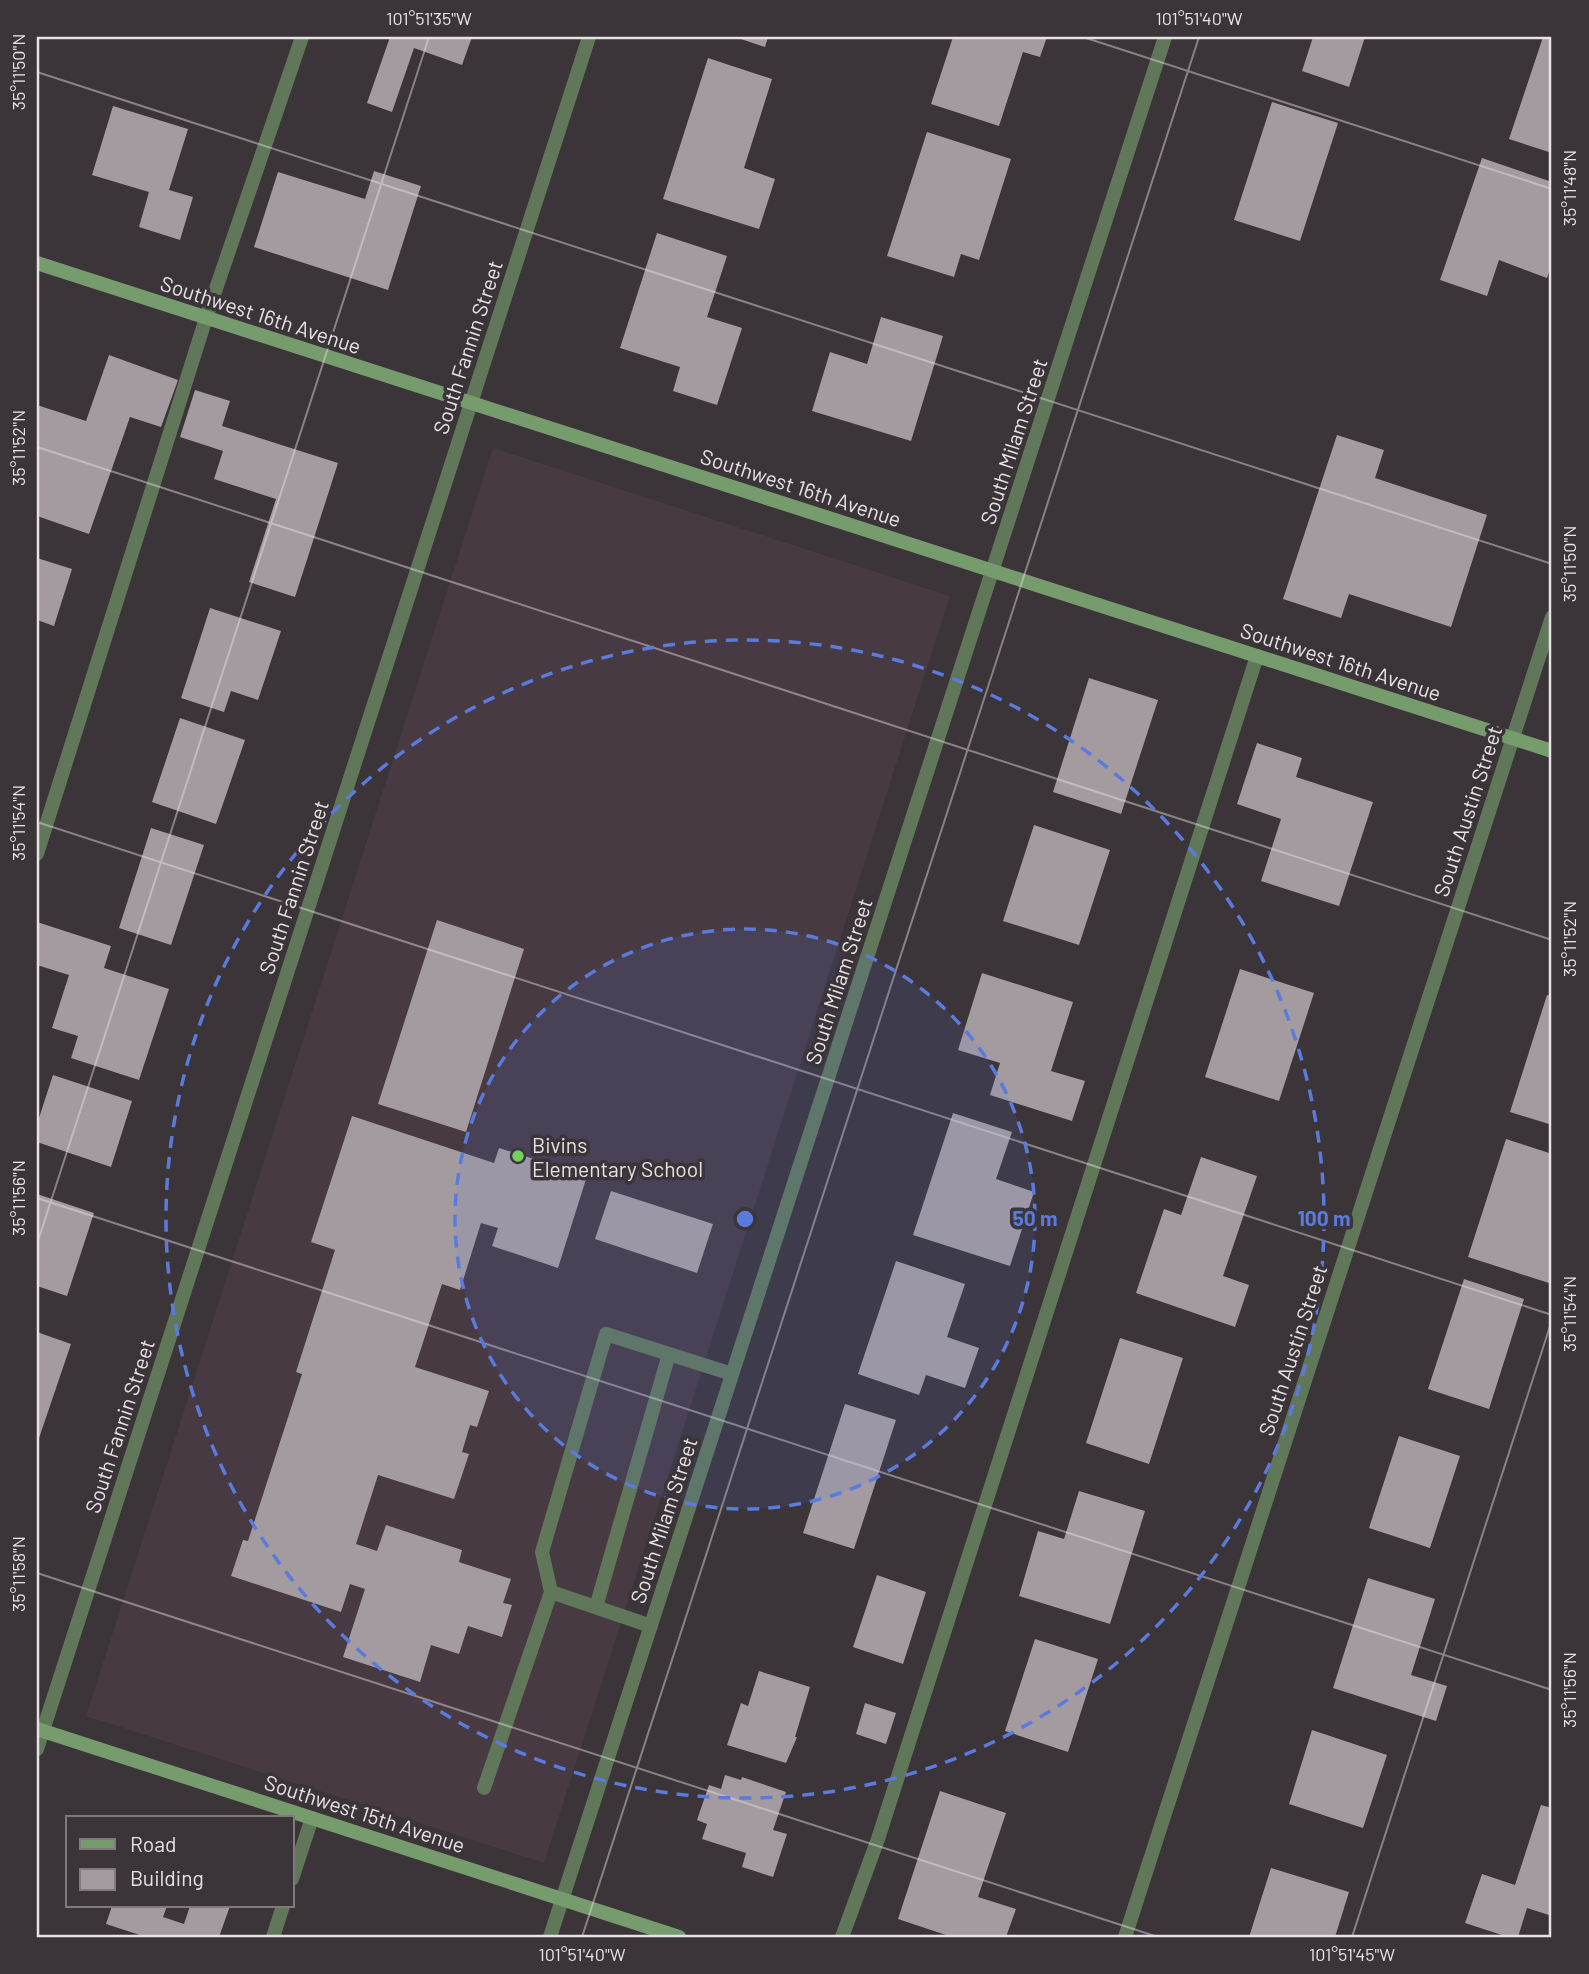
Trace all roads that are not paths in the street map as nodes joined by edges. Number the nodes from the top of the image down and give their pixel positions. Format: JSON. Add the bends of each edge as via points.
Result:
{"nodes":[{"id":1,"x":302,"y":37,"type":"edge"},
{"id":2,"x":589,"y":37,"type":"edge"},
{"id":3,"x":1165,"y":37,"type":"edge"},
{"id":4,"x":37,"y":263,"type":"edge"},
{"id":5,"x":206,"y":318,"type":"junction"},
{"id":6,"x":471,"y":403,"type":"junction"},
{"id":7,"x":993,"y":571,"type":"junction"},
{"id":8,"x":1552,"y":617,"type":"edge"},
{"id":9,"x":1257,"y":656,"type":"junction"},
{"id":10,"x":1512,"y":738,"type":"junction"},
{"id":11,"x":1552,"y":751,"type":"edge"},
{"id":12,"x":37,"y":854,"type":"edge"},
{"id":13,"x":669,"y":1354,"type":"junction"},
{"id":14,"x":732,"y":1374,"type":"junction"},
{"id":15,"x":551,"y":1592,"type":"junction"},
{"id":16,"x":596,"y":1607,"type":"junction"},
{"id":17,"x":650,"y":1626,"type":"junction"},
{"id":18,"x":40,"y":1730,"type":"edge"},
{"id":19,"x":37,"y":1749,"type":"edge"},
{"id":20,"x":484,"y":1788,"type":"dead end"},
{"id":21,"x":312,"y":1818,"type":"junction"},
{"id":22,"x":294,"y":1873,"type":"edge"},
{"id":23,"x":562,"y":1899,"type":"junction"},
{"id":24,"x":282,"y":1908,"type":"edge"},
{"id":25,"x":273,"y":1937,"type":"edge"},
{"id":26,"x":550,"y":1937,"type":"edge"},
{"id":27,"x":680,"y":1937,"type":"edge"},
{"id":28,"x":842,"y":1937,"type":"edge"},
{"id":29,"x":1125,"y":1937,"type":"edge"}],
"edges":[{"from":1,"to":5,"type":"street"},
{"from":2,"to":6,"type":"street","name":"South Fannin Street"},
{"from":3,"to":7,"type":"street","name":"South Milam Street"},
{"from":4,"to":5,"type":"street","name":"Southwest 16th Avenue"},
{"from":5,"to":6,"type":"street","name":"Southwest 16th Avenue"},
{"from":5,"to":12,"type":"street"},
{"from":6,"to":7,"type":"street","name":"Southwest 16th Avenue"},
{"from":6,"to":18,"type":"street","name":"South Fannin Street"},
{"from":7,"to":9,"type":"street","name":"Southwest 16th Avenue"},
{"from":7,"to":14,"type":"street","name":"South Milam Street"},
{"from":8,"to":10,"type":"street","name":"South Austin Street"},
{"from":9,"to":10,"type":"street","name":"Southwest 16th Avenue"},
{"from":9,"to":28,"type":"street","via":[[878,1839]]},
{"from":10,"to":11,"type":"street","name":"Southwest 16th Avenue"},
{"from":10,"to":29,"type":"street","name":"South Austin Street"},
{"from":13,"to":14,"type":"street"},
{"from":13,"to":15,"type":"street","via":[[606,1334],[542,1552]]},
{"from":13,"to":16,"type":"street"},
{"from":14,"to":17,"type":"street","name":"South Milam Street"},
{"from":15,"to":16,"type":"street"},
{"from":15,"to":20,"type":"street"},
{"from":16,"to":17,"type":"street"},
{"from":17,"to":23,"type":"street","name":"South Milam Street"},
{"from":18,"to":19,"type":"street","name":"South Fannin Street"},
{"from":18,"to":21,"type":"street","name":"Southwest 15th Avenue"},
{"from":21,"to":22,"type":"street"},
{"from":21,"to":23,"type":"street","name":"Southwest 15th Avenue"},
{"from":23,"to":26,"type":"street","name":"South Milam Street"},
{"from":23,"to":27,"type":"street","name":"Southwest 15th Avenue"},
{"from":24,"to":25,"type":"street"}]}
